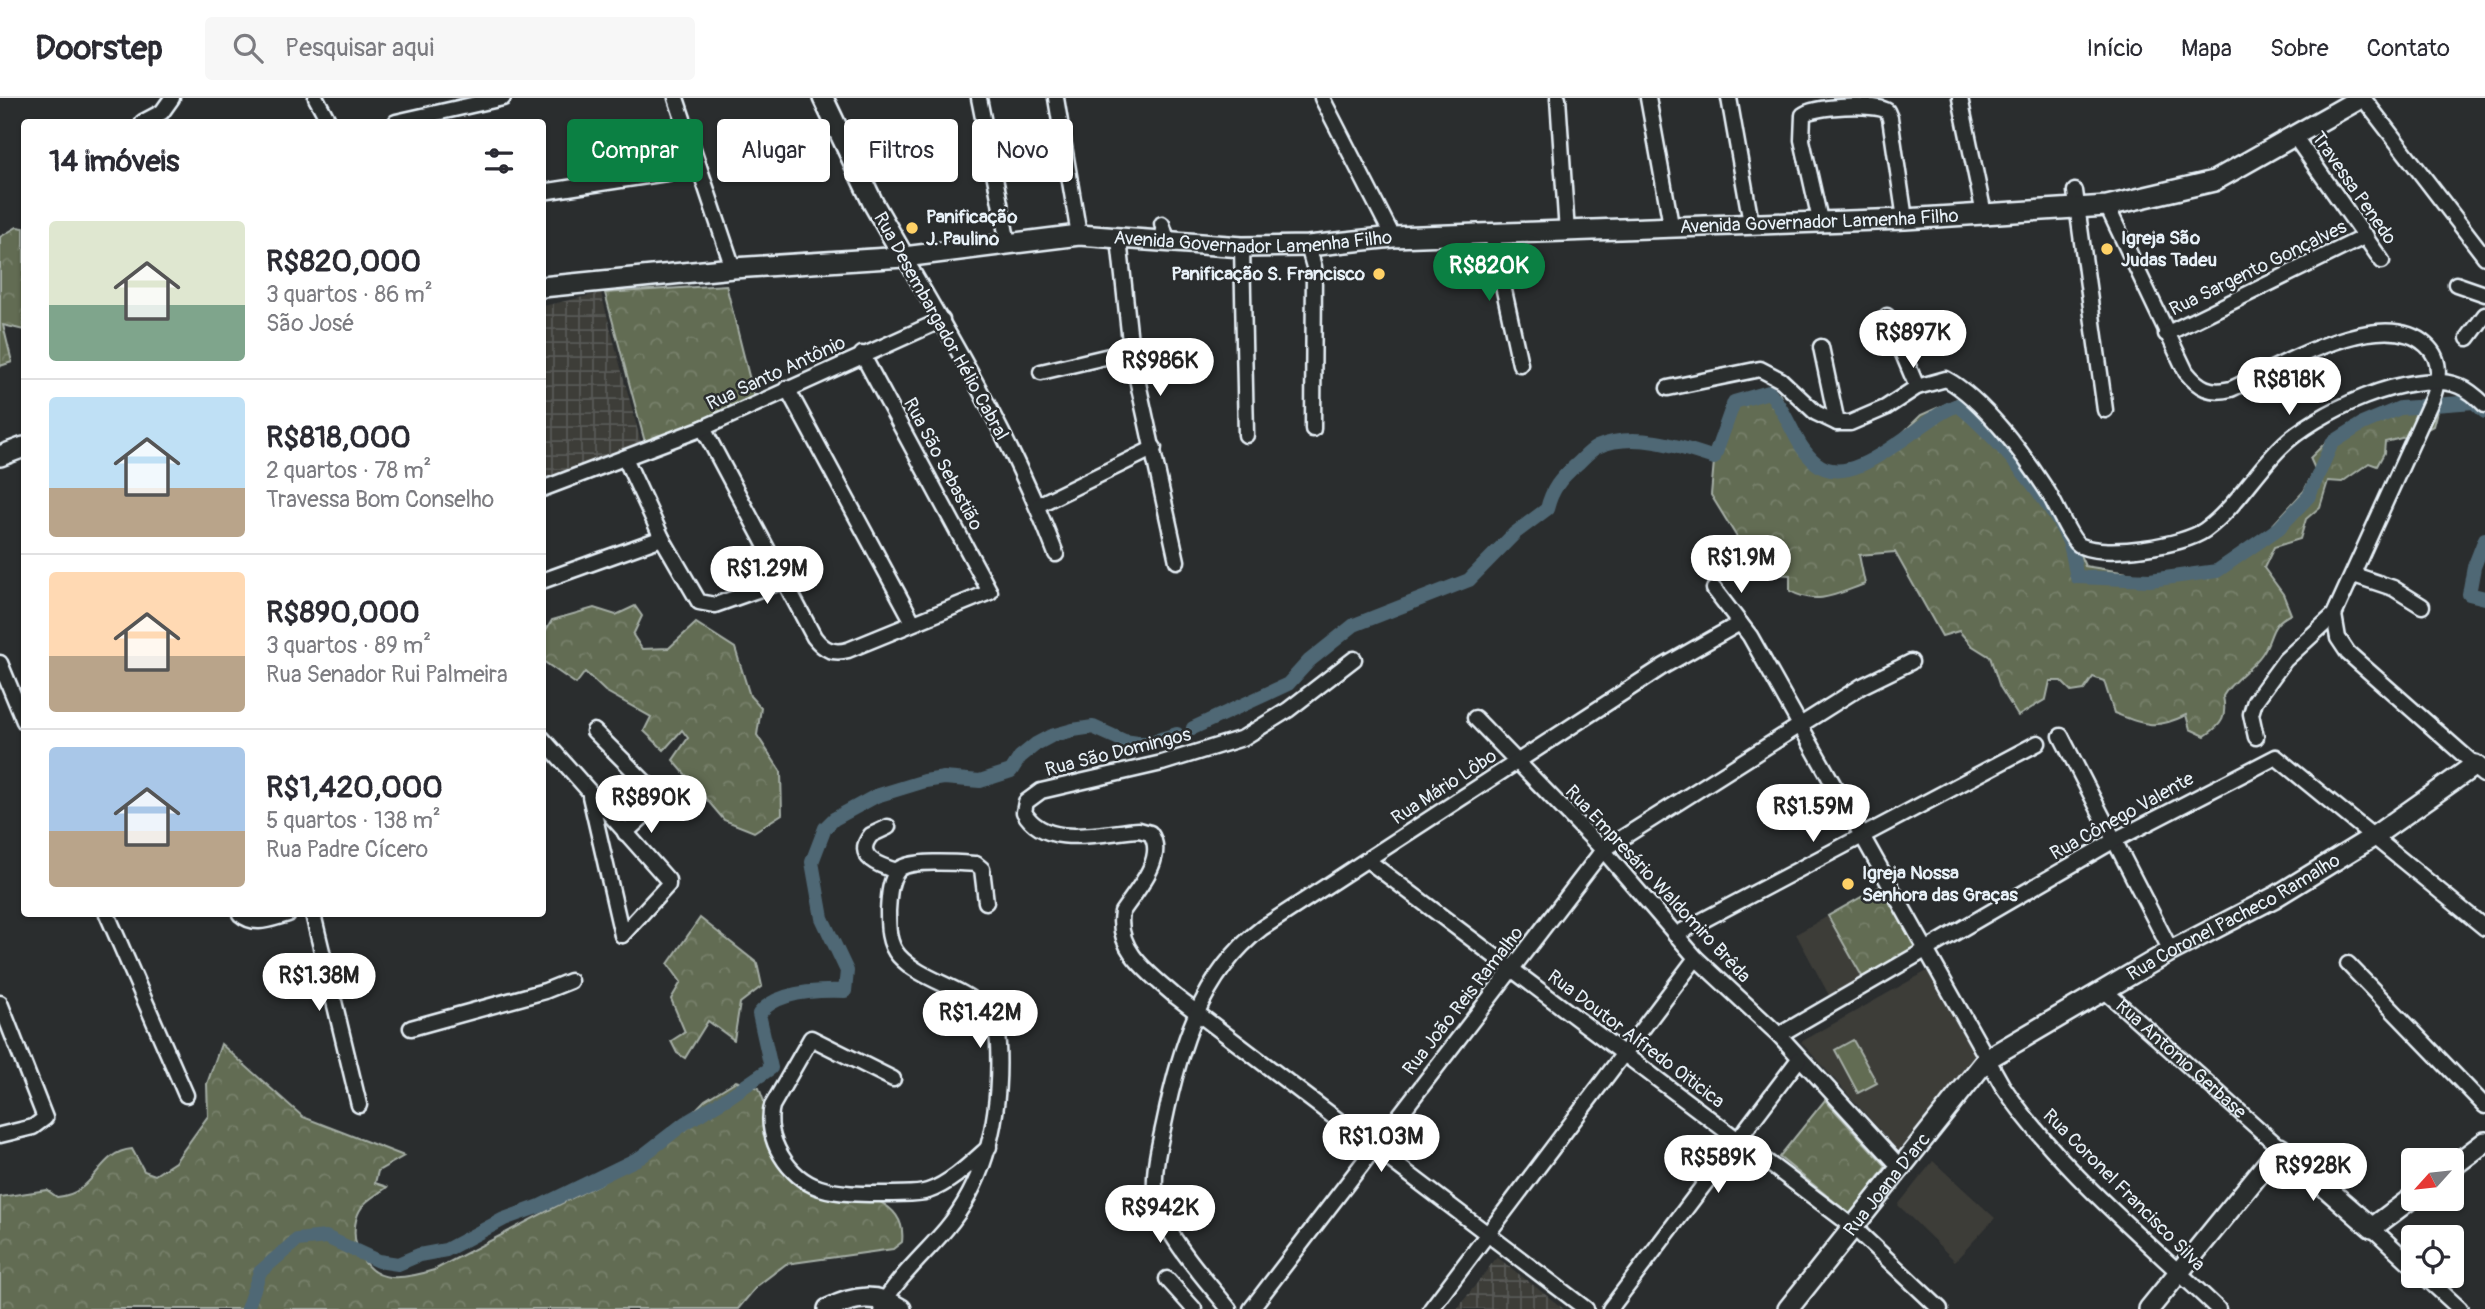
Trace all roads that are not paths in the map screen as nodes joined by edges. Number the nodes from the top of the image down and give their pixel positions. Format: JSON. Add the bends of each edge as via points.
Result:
{"nodes":[{"id":1,"x":172,"y":98,"type":"edge"},
{"id":2,"x":316,"y":98,"type":"edge"},
{"id":3,"x":503,"y":98,"type":"edge"},
{"id":4,"x":676,"y":98,"type":"edge"},
{"id":5,"x":823,"y":98,"type":"edge"},
{"id":6,"x":979,"y":98,"type":"edge"},
{"id":7,"x":1056,"y":98,"type":"edge"},
{"id":8,"x":1322,"y":98,"type":"edge"},
{"id":9,"x":1558,"y":98,"type":"edge"},
{"id":10,"x":1648,"y":98,"type":"edge"},
{"id":11,"x":1729,"y":98,"type":"edge"},
{"id":12,"x":1960,"y":98,"type":"edge"},
{"id":13,"x":2352,"y":101,"type":"edge"},
{"id":14,"x":149,"y":119,"type":"edge"},
{"id":15,"x":327,"y":119,"type":"edge"},
{"id":16,"x":409,"y":119,"type":"edge"},
{"id":17,"x":683,"y":119,"type":"edge"},
{"id":18,"x":2295,"y":137,"type":"junction"},
{"id":19,"x":703,"y":181,"type":"edge"},
{"id":20,"x":606,"y":182,"type":"edge"},
{"id":21,"x":546,"y":190,"type":"edge"},
{"id":22,"x":2076,"y":200,"type":"junction"},
{"id":23,"x":2106,"y":206,"type":"junction"},
{"id":24,"x":1984,"y":214,"type":"junction"},
{"id":25,"x":1905,"y":219,"type":"junction"},
{"id":26,"x":1820,"y":220,"type":"junction"},
{"id":27,"x":1751,"y":223,"type":"junction"},
{"id":28,"x":1671,"y":225,"type":"junction"},
{"id":29,"x":1567,"y":233,"type":"junction"},
{"id":30,"x":1079,"y":235,"type":"junction"},
{"id":31,"x":1492,"y":235,"type":"junction"},
{"id":32,"x":2366,"y":236,"type":"junction"},
{"id":33,"x":1393,"y":237,"type":"junction"},
{"id":34,"x":1119,"y":239,"type":"junction"},
{"id":35,"x":1008,"y":243,"type":"junction"},
{"id":36,"x":1308,"y":246,"type":"junction"},
{"id":37,"x":1242,"y":247,"type":"junction"},
{"id":38,"x":904,"y":257,"type":"junction"},
{"id":39,"x":2485,"y":257,"type":"edge"},
{"id":40,"x":2382,"y":261,"type":"dead end"},
{"id":41,"x":733,"y":268,"type":"junction"},
{"id":42,"x":2456,"y":284,"type":"dead end"},
{"id":43,"x":546,"y":287,"type":"edge"},
{"id":44,"x":2485,"y":294,"type":"edge"},
{"id":45,"x":2485,"y":315,"type":"edge"},
{"id":46,"x":1887,"y":316,"type":"dead end"},
{"id":47,"x":942,"y":320,"type":"junction"},
{"id":48,"x":2166,"y":334,"type":"junction"},
{"id":49,"x":2468,"y":338,"type":"dead end"},
{"id":50,"x":1821,"y":347,"type":"dead end"},
{"id":51,"x":1131,"y":351,"type":"junction"},
{"id":52,"x":862,"y":354,"type":"junction"},
{"id":53,"x":1520,"y":364,"type":"dead end"},
{"id":54,"x":1041,"y":372,"type":"dead end"},
{"id":55,"x":2438,"y":383,"type":"junction"},
{"id":56,"x":1917,"y":387,"type":"junction"},
{"id":57,"x":787,"y":388,"type":"junction"},
{"id":58,"x":1668,"y":388,"type":"dead end"},
{"id":59,"x":2485,"y":405,"type":"edge"},
{"id":60,"x":2105,"y":410,"type":"dead end"},
{"id":61,"x":1837,"y":423,"type":"junction"},
{"id":62,"x":703,"y":428,"type":"junction"},
{"id":63,"x":1313,"y":429,"type":"dead end"},
{"id":64,"x":1246,"y":435,"type":"dead end"},
{"id":65,"x":21,"y":448,"type":"edge"},
{"id":66,"x":1154,"y":448,"type":"junction"},
{"id":67,"x":0,"y":456,"type":"edge"},
{"id":68,"x":625,"y":458,"type":"junction"},
{"id":69,"x":546,"y":488,"type":"edge"},
{"id":70,"x":1038,"y":505,"type":"junction"},
{"id":71,"x":662,"y":538,"type":"junction"},
{"id":72,"x":1056,"y":554,"type":"dead end"},
{"id":73,"x":1177,"y":561,"type":"dead end"},
{"id":74,"x":2354,"y":575,"type":"junction"},
{"id":75,"x":546,"y":580,"type":"edge"},
{"id":76,"x":786,"y":580,"type":"junction"},
{"id":77,"x":1714,"y":589,"type":"dead end"},
{"id":78,"x":2422,"y":606,"type":"dead end"},
{"id":79,"x":2334,"y":615,"type":"junction"},
{"id":80,"x":913,"y":622,"type":"junction"},
{"id":81,"x":1740,"y":623,"type":"junction"},
{"id":82,"x":1354,"y":659,"type":"dead end"},
{"id":83,"x":1911,"y":662,"type":"dead end"},
{"id":84,"x":0,"y":663,"type":"edge"},
{"id":85,"x":21,"y":714,"type":"edge"},
{"id":86,"x":1475,"y":718,"type":"dead end"},
{"id":87,"x":1801,"y":727,"type":"junction"},
{"id":88,"x":594,"y":731,"type":"dead end"},
{"id":89,"x":2061,"y":736,"type":"dead end"},
{"id":90,"x":2256,"y":737,"type":"dead end"},
{"id":91,"x":546,"y":743,"type":"edge"},
{"id":92,"x":2038,"y":743,"type":"dead end"},
{"id":93,"x":1517,"y":763,"type":"junction"},
{"id":94,"x":2480,"y":769,"type":"edge"},
{"id":95,"x":589,"y":794,"type":"junction"},
{"id":96,"x":888,"y":827,"type":"dead end"},
{"id":97,"x":625,"y":834,"type":"junction"},
{"id":98,"x":1864,"y":837,"type":"junction"},
{"id":99,"x":2373,"y":837,"type":"junction"},
{"id":100,"x":2113,"y":841,"type":"junction"},
{"id":101,"x":1603,"y":850,"type":"junction"},
{"id":102,"x":1367,"y":860,"type":"junction"},
{"id":103,"x":897,"y":871,"type":"junction"},
{"id":104,"x":986,"y":902,"type":"dead end"},
{"id":105,"x":108,"y":917,"type":"edge"},
{"id":106,"x":244,"y":917,"type":"edge"},
{"id":107,"x":278,"y":917,"type":"edge"},
{"id":108,"x":314,"y":917,"type":"edge"},
{"id":109,"x":2485,"y":928,"type":"edge"},
{"id":110,"x":1675,"y":935,"type":"junction"},
{"id":111,"x":1927,"y":949,"type":"junction"},
{"id":112,"x":2171,"y":951,"type":"junction"},
{"id":113,"x":1696,"y":958,"type":"junction"},
{"id":114,"x":2348,"y":964,"type":"dead end"},
{"id":115,"x":1512,"y":969,"type":"junction"},
{"id":116,"x":570,"y":981,"type":"dead end"},
{"id":117,"x":2105,"y":990,"type":"junction"},
{"id":118,"x":1,"y":1007,"type":"edge"},
{"id":119,"x":1196,"y":1011,"type":"junction"},
{"id":120,"x":411,"y":1028,"type":"dead end"},
{"id":121,"x":1779,"y":1035,"type":"junction"},
{"id":122,"x":1625,"y":1054,"type":"junction"},
{"id":123,"x":1799,"y":1059,"type":"junction"},
{"id":124,"x":1987,"y":1059,"type":"junction"},
{"id":125,"x":893,"y":1079,"type":"dead end"},
{"id":126,"x":186,"y":1095,"type":"dead end"},
{"id":127,"x":359,"y":1105,"type":"dead end"},
{"id":128,"x":2485,"y":1106,"type":"edge"},
{"id":129,"x":0,"y":1135,"type":"edge"},
{"id":130,"x":1738,"y":1140,"type":"junction"},
{"id":131,"x":2485,"y":1142,"type":"edge"},
{"id":132,"x":990,"y":1146,"type":"junction"},
{"id":133,"x":1373,"y":1146,"type":"junction"},
{"id":134,"x":2280,"y":1148,"type":"junction"},
{"id":135,"x":2464,"y":1158,"type":"edge"},
{"id":136,"x":1900,"y":1167,"type":"junction"},
{"id":137,"x":2401,"y":1206,"type":"edge"},
{"id":138,"x":1852,"y":1226,"type":"junction"},
{"id":139,"x":2372,"y":1228,"type":"junction"},
{"id":140,"x":1487,"y":1233,"type":"junction"},
{"id":141,"x":2401,"y":1255,"type":"edge"},
{"id":142,"x":2179,"y":1272,"type":"junction"},
{"id":143,"x":1167,"y":1279,"type":"dead end"},
{"id":144,"x":2437,"y":1288,"type":"edge"},
{"id":145,"x":889,"y":1306,"type":"edge"},
{"id":146,"x":828,"y":1309,"type":"edge"},
{"id":147,"x":1195,"y":1309,"type":"edge"},
{"id":148,"x":1229,"y":1309,"type":"edge"},
{"id":149,"x":1251,"y":1309,"type":"edge"},
{"id":150,"x":1432,"y":1309,"type":"edge"},
{"id":151,"x":1586,"y":1309,"type":"edge"},
{"id":152,"x":1609,"y":1309,"type":"edge"},
{"id":153,"x":1788,"y":1309,"type":"edge"},
{"id":154,"x":1940,"y":1309,"type":"edge"},
{"id":155,"x":2149,"y":1309,"type":"edge"},
{"id":156,"x":2218,"y":1309,"type":"edge"},
{"id":157,"x":2460,"y":1309,"type":"edge"}],
"edges":[{"from":1,"to":14,"type":"street","via":[[162,112]]},
{"from":2,"to":15,"type":"street"},
{"from":3,"to":16,"type":"street"},
{"from":4,"to":17,"type":"street"},
{"from":5,"to":38,"type":"street","name":"Rua Desembargador Hélio Cabral"},
{"from":6,"to":35,"type":"street"},
{"from":7,"to":30,"type":"street"},
{"from":8,"to":33,"type":"street"},
{"from":9,"to":29,"type":"street"},
{"from":10,"to":28,"type":"street"},
{"from":11,"to":27,"type":"street"},
{"from":12,"to":24,"type":"street"},
{"from":13,"to":18,"type":"street","name":"Avenida Governador Lamenha Filho"},
{"from":13,"to":39,"type":"street"},
{"from":18,"to":23,"type":"street","name":"Avenida Governador Lamenha Filho","via":[[2214,181]]},
{"from":18,"to":32,"type":"street","name":"Travessa Penedo"},
{"from":19,"to":41,"type":"street"},
{"from":20,"to":21,"type":"street"},
{"from":22,"to":23,"type":"street","name":"Avenida Governador Lamenha Filho"},
{"from":22,"to":24,"type":"street","name":"Avenida Governador Lamenha Filho"},
{"from":22,"to":60,"type":"street"},
{"from":23,"to":48,"type":"street"},
{"from":24,"to":25,"type":"street","name":"Avenida Governador Lamenha Filho"},
{"from":25,"to":26,"type":"street","name":"Avenida Governador Lamenha Filho"},
{"from":25,"to":26,"type":"street","via":[[1890,118],[1876,107],[1815,109],[1803,115],[1802,140]]},
{"from":26,"to":27,"type":"street","name":"Avenida Governador Lamenha Filho"},
{"from":27,"to":28,"type":"street","name":"Avenida Governador Lamenha Filho"},
{"from":28,"to":29,"type":"street","name":"Avenida Governador Lamenha Filho"},
{"from":29,"to":31,"type":"street","name":"Avenida Governador Lamenha Filho"},
{"from":30,"to":34,"type":"street","name":"Avenida Governador Lamenha Filho"},
{"from":30,"to":35,"type":"street","name":"Avenida Governador Lamenha Filho"},
{"from":31,"to":33,"type":"street","name":"Avenida Governador Lamenha Filho"},
{"from":31,"to":53,"type":"street"},
{"from":32,"to":40,"type":"street","name":"Travessa Penedo"},
{"from":32,"to":48,"type":"street","name":"Rua Sargento Gonçalves"},
{"from":33,"to":36,"type":"street","name":"Avenida Governador Lamenha Filho"},
{"from":34,"to":37,"type":"street","name":"Avenida Governador Lamenha Filho","via":[[1165,233]]},
{"from":34,"to":51,"type":"street"},
{"from":35,"to":38,"type":"street","name":"Avenida Governador Lamenha Filho"},
{"from":36,"to":37,"type":"street","name":"Avenida Governador Lamenha Filho"},
{"from":36,"to":63,"type":"street","via":[[1314,267]]},
{"from":37,"to":64,"type":"street"},
{"from":38,"to":41,"type":"street","name":"Avenida Governador Lamenha Filho"},
{"from":38,"to":47,"type":"street","name":"Rua Desembargador Hélio Cabral"},
{"from":41,"to":43,"type":"street","name":"Avenida Governador Lamenha Filho"},
{"from":42,"to":44,"type":"street"},
{"from":45,"to":49,"type":"street"},
{"from":46,"to":56,"type":"street"},
{"from":47,"to":52,"type":"street","name":"Rua Santo Antônio"},
{"from":47,"to":70,"type":"street","name":"Rua Desembargador Hélio Cabral"},
{"from":48,"to":55,"type":"street","via":[[2186,372],[2201,387],[2213,391],[2231,389],[2335,342],[2380,331],[2419,339],[2430,348],[2437,360]]},
{"from":50,"to":61,"type":"street"},
{"from":51,"to":54,"type":"street"},
{"from":51,"to":66,"type":"street"},
{"from":52,"to":57,"type":"street","name":"Rua Santo Antônio"},
{"from":52,"to":80,"type":"street","name":"Rua São Sebastião","via":[[990,592]]},
{"from":55,"to":56,"type":"street","via":[[2385,390],[2314,421],[2280,448],[2204,531],[2162,547],[2106,549],[2080,546],[2073,539],[2048,491],[1976,398],[1946,379]]},
{"from":55,"to":59,"type":"street","via":[[2458,385]]},
{"from":55,"to":74,"type":"street"},
{"from":56,"to":61,"type":"street","via":[[1885,408],[1850,423]]},
{"from":57,"to":62,"type":"street","name":"Rua Santo Antônio"},
{"from":57,"to":80,"type":"street"},
{"from":58,"to":61,"type":"street","via":[[1760,369],[1781,380],[1816,413]]},
{"from":62,"to":68,"type":"street","name":"Rua Santo Antônio"},
{"from":62,"to":76,"type":"street"},
{"from":65,"to":67,"type":"street"},
{"from":66,"to":70,"type":"street"},
{"from":66,"to":73,"type":"street"},
{"from":68,"to":69,"type":"street","name":"Rua Santo Antônio"},
{"from":68,"to":71,"type":"street"},
{"from":70,"to":72,"type":"street","name":"Rua Desembargador Hélio Cabral"},
{"from":71,"to":75,"type":"street"},
{"from":71,"to":76,"type":"street","via":[[699,602],[715,605]]},
{"from":74,"to":78,"type":"street","via":[[2393,587]]},
{"from":74,"to":79,"type":"street"},
{"from":76,"to":80,"type":"street","via":[[819,644],[832,652]]},
{"from":77,"to":81,"type":"street","name":"Rua Coronel Francisco Silva"},
{"from":79,"to":90,"type":"street","via":[[2285,660],[2255,701],[2251,714]]},
{"from":79,"to":94,"type":"street","via":[[2337,638],[2348,653]]},
{"from":81,"to":87,"type":"street","name":"Rua Coronel Francisco Silva"},
{"from":81,"to":93,"type":"street","name":"Rua Mário Lôbo","via":[[1664,666]]},
{"from":82,"to":119,"type":"street","name":"Rua São Domingos","via":[[1243,738],[1162,763],[1041,791],[1024,807],[1032,823],[1057,834],[1150,833],[1156,844],[1155,859],[1122,912],[1121,936],[1139,963]]},
{"from":83,"to":87,"type":"street","via":[[1862,686]]},
{"from":84,"to":85,"type":"street"},
{"from":86,"to":93,"type":"street","name":"Rua Empresário Waldomiro Brêda"},
{"from":87,"to":98,"type":"street","name":"Rua Coronel Francisco Silva"},
{"from":87,"to":101,"type":"street"},
{"from":88,"to":97,"type":"street","via":[[658,793],[657,804]]},
{"from":89,"to":100,"type":"street"},
{"from":91,"to":95,"type":"street"},
{"from":92,"to":98,"type":"street"},
{"from":93,"to":101,"type":"street","name":"Rua Empresário Waldomiro Brêda"},
{"from":93,"to":102,"type":"street","name":"Rua Mário Lôbo"},
{"from":94,"to":99,"type":"street","name":"Rua Coronel Pacheco Ramalho"},
{"from":95,"to":97,"type":"street"},
{"from":95,"to":97,"type":"street","via":[[622,935],[668,883]]},
{"from":96,"to":103,"type":"street","via":[[866,841],[867,857]]},
{"from":98,"to":110,"type":"street"},
{"from":98,"to":111,"type":"street","name":"Rua Coronel Francisco Silva"},
{"from":99,"to":100,"type":"street","name":"Rua Cônego Valente","via":[[2276,757]]},
{"from":99,"to":109,"type":"street"},
{"from":99,"to":112,"type":"street","name":"Rua Coronel Pacheco Ramalho","via":[[2275,897]]},
{"from":100,"to":111,"type":"street","name":"Rua Cônego Valente"},
{"from":100,"to":112,"type":"street"},
{"from":101,"to":110,"type":"street","name":"Rua Empresário Waldomiro Brêda"},
{"from":101,"to":115,"type":"street","name":"Rua João Reis Ramalho"},
{"from":102,"to":115,"type":"street","name":"Rua Doutor Alfredo Oiticica"},
{"from":102,"to":119,"type":"street","name":"Rua Mário Lôbo","via":[[1243,942]]},
{"from":103,"to":104,"type":"street","via":[[909,864],[976,864],[982,869]]},
{"from":103,"to":132,"type":"street","via":[[890,889],[888,928],[898,955],[980,1004],[996,1030]]},
{"from":105,"to":126,"type":"street"},
{"from":106,"to":107,"type":"street","via":[[262,922]]},
{"from":108,"to":127,"type":"street"},
{"from":110,"to":113,"type":"street","name":"Rua Empresário Waldomiro Brêda"},
{"from":111,"to":121,"type":"street","name":"Rua Cônego Valente"},
{"from":111,"to":124,"type":"street","name":"Rua Coronel Francisco Silva"},
{"from":112,"to":117,"type":"street","name":"Rua Coronel Pacheco Ramalho"},
{"from":113,"to":121,"type":"street","name":"Rua Empresário Waldomiro Brêda"},
{"from":113,"to":122,"type":"street"},
{"from":114,"to":128,"type":"street"},
{"from":115,"to":122,"type":"street","name":"Rua Doutor Alfredo Oiticica"},
{"from":115,"to":133,"type":"street","name":"Rua João Reis Ramalho"},
{"from":116,"to":120,"type":"street"},
{"from":117,"to":124,"type":"street","name":"Rua Coronel Pacheco Ramalho"},
{"from":117,"to":134,"type":"street","name":"Rua Antônio Gerbase"},
{"from":118,"to":129,"type":"street","via":[[45,1114],[33,1127]]},
{"from":119,"to":133,"type":"street"},
{"from":119,"to":148,"type":"street","name":"Rua Mário Lôbo","via":[[1167,1109],[1157,1158],[1156,1198],[1185,1251]]},
{"from":121,"to":123,"type":"street","name":"Rua Empresário Waldomiro Brêda"},
{"from":122,"to":130,"type":"street","name":"Rua Doutor Alfredo Oiticica"},
{"from":122,"to":140,"type":"street"},
{"from":123,"to":130,"type":"street"},
{"from":123,"to":136,"type":"street","name":"Rua Empresário Waldomiro Brêda"},
{"from":124,"to":136,"type":"street","name":"Rua Joana D'arc"},
{"from":124,"to":142,"type":"street","name":"Rua Coronel Francisco Silva","via":[[2023,1116]]},
{"from":125,"to":132,"type":"street","via":[[811,1038],[769,1118],[784,1159],[819,1188],[919,1193],[954,1176]]},
{"from":130,"to":138,"type":"street","name":"Rua Doutor Alfredo Oiticica"},
{"from":130,"to":152,"type":"street"},
{"from":131,"to":135,"type":"street"},
{"from":132,"to":145,"type":"street","via":[[965,1205]]},
{"from":133,"to":140,"type":"street"},
{"from":133,"to":149,"type":"street","name":"Rua João Reis Ramalho"},
{"from":134,"to":139,"type":"street","name":"Rua Antônio Gerbase"},
{"from":134,"to":142,"type":"street"},
{"from":136,"to":138,"type":"street","name":"Rua Joana D'arc"},
{"from":137,"to":139,"type":"street"},
{"from":138,"to":153,"type":"street","name":"Rua Joana D'arc"},
{"from":138,"to":154,"type":"street","name":"Rua Doutor Alfredo Oiticica"},
{"from":139,"to":141,"type":"street","name":"Rua Antônio Gerbase"},
{"from":140,"to":150,"type":"street"},
{"from":140,"to":151,"type":"street"},
{"from":142,"to":155,"type":"street"},
{"from":142,"to":156,"type":"street","name":"Rua Coronel Francisco Silva"},
{"from":143,"to":147,"type":"street"},
{"from":144,"to":157,"type":"street"},
{"from":145,"to":146,"type":"street","via":[[862,1297]]}]}
